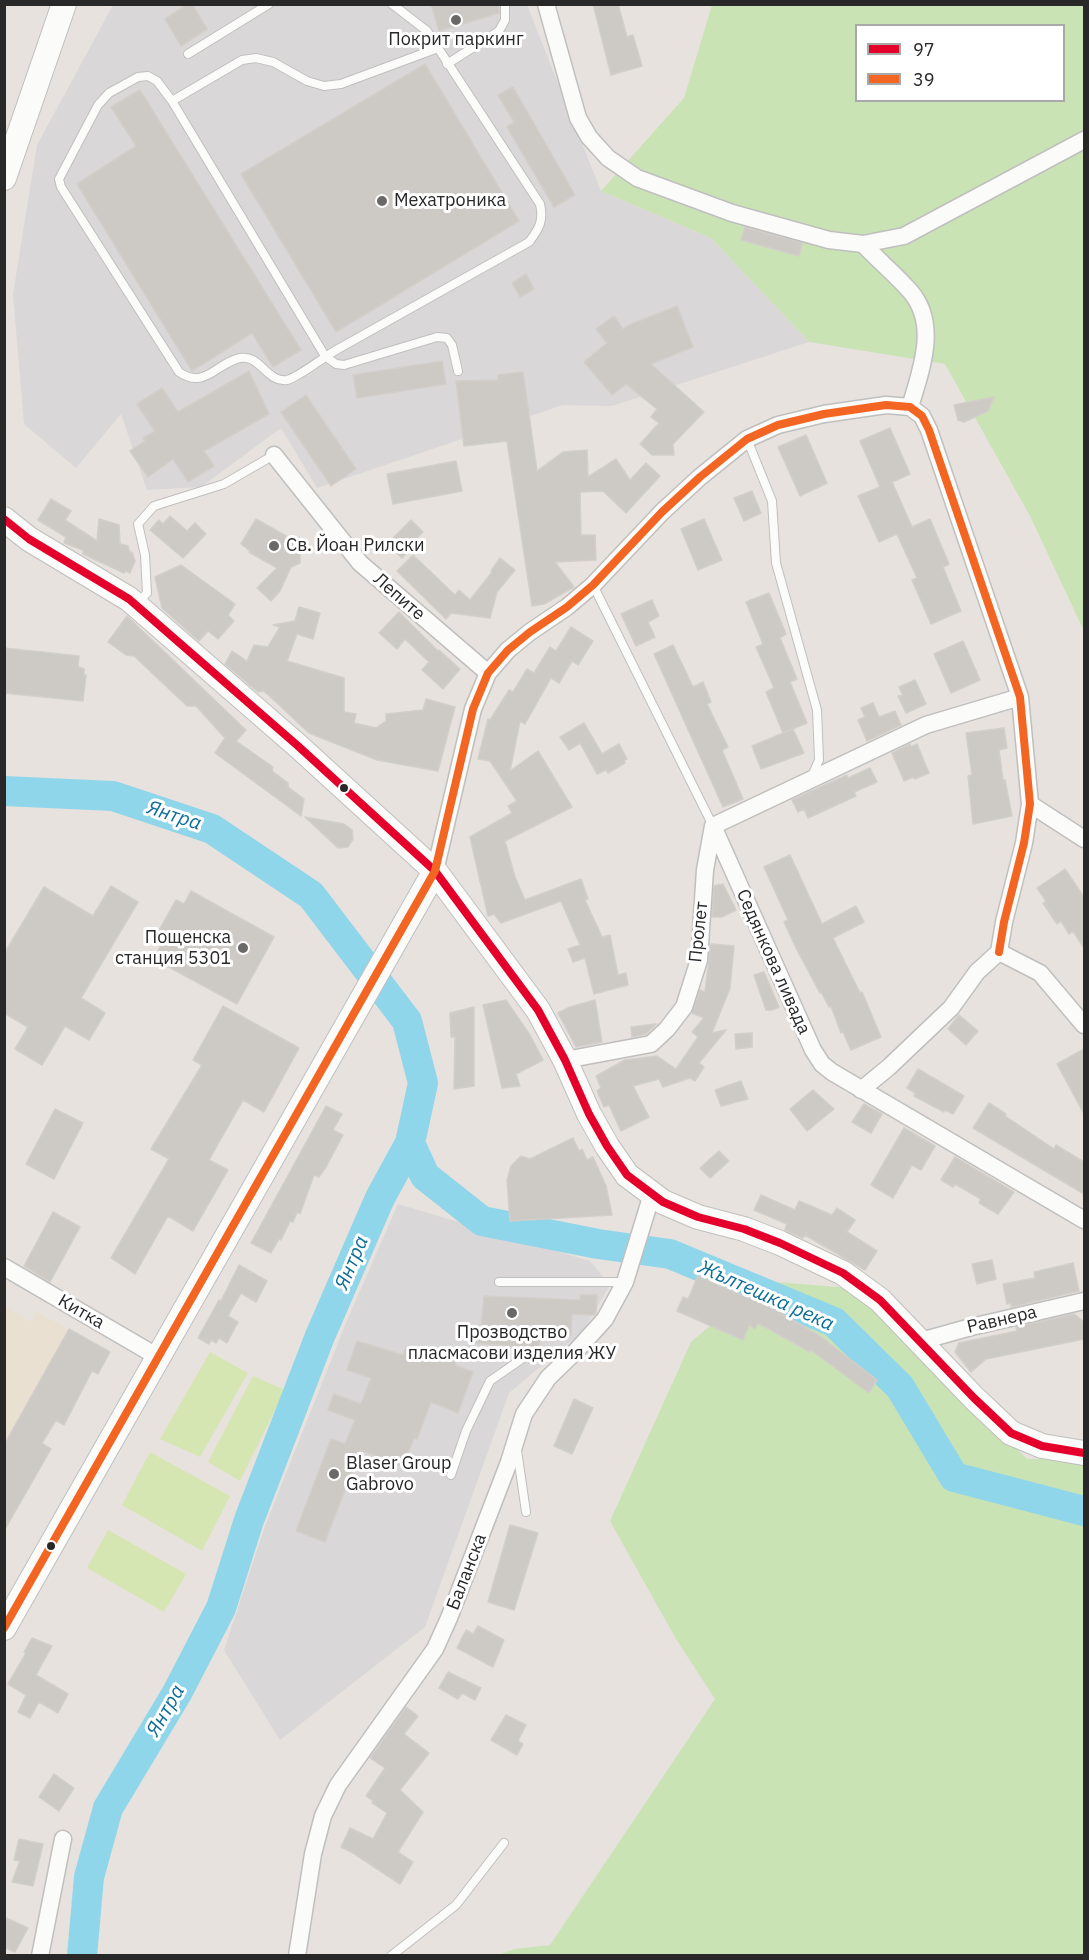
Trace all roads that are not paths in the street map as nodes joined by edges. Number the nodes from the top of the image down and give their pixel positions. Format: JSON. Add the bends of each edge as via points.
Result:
{"nodes":[{"id":1,"x":64,"y":4,"type":"edge"},
{"id":2,"x":269,"y":4,"type":"edge"},
{"id":3,"x":392,"y":4,"type":"edge"},
{"id":4,"x":505,"y":4,"type":"edge"},
{"id":5,"x":546,"y":4,"type":"edge"},
{"id":6,"x":438,"y":48,"type":"junction"},
{"id":7,"x":188,"y":54,"type":"dead end"},
{"id":8,"x":447,"y":64,"type":"junction"},
{"id":9,"x":171,"y":101,"type":"junction"},
{"id":10,"x":1084,"y":140,"type":"edge"},
{"id":11,"x":4,"y":178,"type":"edge"},
{"id":12,"x":863,"y":244,"type":"junction"},
{"id":13,"x":325,"y":356,"type":"junction"},
{"id":14,"x":458,"y":371,"type":"dead end"},
{"id":15,"x":910,"y":407,"type":"junction"},
{"id":16,"x":747,"y":439,"type":"junction"},
{"id":17,"x":274,"y":455,"type":"joint"},
{"id":18,"x":4,"y":519,"type":"edge"},
{"id":19,"x":593,"y":585,"type":"junction"},
{"id":20,"x":136,"y":605,"type":"junction"},
{"id":21,"x":488,"y":673,"type":"junction"},
{"id":22,"x":1020,"y":697,"type":"junction"},
{"id":23,"x":810,"y":781,"type":"junction"},
{"id":24,"x":1030,"y":804,"type":"junction"},
{"id":25,"x":713,"y":826,"type":"junction"},
{"id":26,"x":1084,"y":839,"type":"edge"},
{"id":27,"x":435,"y":871,"type":"junction"},
{"id":28,"x":999,"y":952,"type":"junction"},
{"id":29,"x":1084,"y":1025,"type":"edge"},
{"id":30,"x":565,"y":1060,"type":"junction"},
{"id":31,"x":861,"y":1090,"type":"junction"},
{"id":32,"x":652,"y":1194,"type":"junction"},
{"id":33,"x":1084,"y":1220,"type":"edge"},
{"id":34,"x":4,"y":1267,"type":"edge"},
{"id":35,"x":626,"y":1277,"type":"junction"},
{"id":36,"x":500,"y":1282,"type":"dead end"},
{"id":37,"x":1084,"y":1301,"type":"edge"},
{"id":38,"x":921,"y":1341,"type":"junction"},
{"id":39,"x":576,"y":1351,"type":"junction"},
{"id":40,"x":158,"y":1357,"type":"junction"},
{"id":41,"x":516,"y":1441,"type":"junction"},
{"id":42,"x":1084,"y":1453,"type":"edge"},
{"id":43,"x":451,"y":1475,"type":"dead end"},
{"id":44,"x":526,"y":1512,"type":"dead end"},
{"id":45,"x":4,"y":1628,"type":"edge"},
{"id":46,"x":63,"y":1839,"type":"dead end"},
{"id":47,"x":504,"y":1843,"type":"dead end"},
{"id":48,"x":40,"y":1956,"type":"edge"},
{"id":49,"x":297,"y":1956,"type":"edge"},
{"id":50,"x":391,"y":1956,"type":"edge"}],
"edges":[{"from":1,"to":11,"type":"main road"},
{"from":2,"to":7,"type":"lane"},
{"from":3,"to":6,"type":"lane","via":[[427,31]]},
{"from":4,"to":8,"type":"lane","via":[[500,31]]},
{"from":5,"to":12,"type":"street","via":[[578,118],[608,158],[637,178],[732,213],[829,240]]},
{"from":6,"to":8,"type":"lane"},
{"from":6,"to":9,"type":"lane","via":[[341,84],[324,86],[273,62],[242,60]]},
{"from":8,"to":13,"type":"lane","via":[[540,204],[543,218],[538,231],[529,242]]},
{"from":9,"to":13,"type":"lane"},
{"from":9,"to":13,"type":"lane","via":[[157,81],[148,76],[138,77],[109,93],[98,105],[62,171],[61,187],[179,372],[188,379],[200,379],[238,358],[248,357],[270,375],[290,379]]},
{"from":10,"to":12,"type":"street","via":[[904,236]]},
{"from":12,"to":15,"type":"street","via":[[911,292],[924,315],[926,354]]},
{"from":13,"to":14,"type":"lane","via":[[344,365],[437,337],[447,338]]},
{"from":15,"to":16,"type":"street","via":[[886,405],[824,414],[778,425]]},
{"from":15,"to":22,"type":"street","via":[[922,416],[929,430]]},
{"from":16,"to":19,"type":"street","via":[[662,512]]},
{"from":16,"to":23,"type":"lane","via":[[772,501],[776,563],[817,710],[819,760]]},
{"from":17,"to":20,"type":"lane","via":[[224,484],[154,506],[138,524],[147,593]]},
{"from":17,"to":21,"type":"street","name":"Лепите","via":[[360,563]]},
{"from":18,"to":20,"type":"main road"},
{"from":19,"to":21,"type":"street","via":[[508,650]]},
{"from":19,"to":25,"type":"lane","name":"Седянкова ливада"},
{"from":20,"to":27,"type":"main road"},
{"from":21,"to":27,"type":"street","via":[[473,709]]},
{"from":22,"to":23,"type":"street","via":[[926,725]]},
{"from":22,"to":24,"type":"street"},
{"from":23,"to":25,"type":"street"},
{"from":24,"to":26,"type":"street"},
{"from":24,"to":28,"type":"street"},
{"from":25,"to":30,"type":"street","name":"Пролет","via":[[705,870],[699,960],[684,1007],[651,1044]]},
{"from":25,"to":31,"type":"street","name":"Седянкова ливада","via":[[813,1050],[822,1064]]},
{"from":27,"to":30,"type":"main road","via":[[538,1010]]},
{"from":27,"to":40,"type":"main road"},
{"from":28,"to":29,"type":"street","via":[[1040,973]]},
{"from":28,"to":31,"type":"street","via":[[977,972],[951,1008]]},
{"from":30,"to":32,"type":"main road","via":[[607,1146],[627,1175]]},
{"from":31,"to":33,"type":"street","name":"Седянкова ливада"},
{"from":32,"to":35,"type":"street","name":"Баланска"},
{"from":32,"to":38,"type":"main road","via":[[698,1217],[744,1229],[843,1273],[880,1300]]},
{"from":34,"to":40,"type":"street","name":"Китка"},
{"from":35,"to":36,"type":"lane"},
{"from":35,"to":39,"type":"street","name":"Баланска","via":[[605,1319]]},
{"from":37,"to":38,"type":"street","name":"Равнера"},
{"from":38,"to":42,"type":"main road","via":[[1011,1433],[1042,1446]]},
{"from":39,"to":41,"type":"street","name":"Баланска","via":[[548,1378],[524,1414]]},
{"from":39,"to":43,"type":"lane","via":[[526,1356],[490,1382],[466,1431]]},
{"from":40,"to":45,"type":"main road"},
{"from":41,"to":44,"type":"lane"},
{"from":41,"to":49,"type":"street","name":"Баланска","via":[[435,1649],[338,1785],[323,1816]]},
{"from":46,"to":48,"type":"street"},
{"from":47,"to":50,"type":"lane","via":[[456,1905]]}]}
